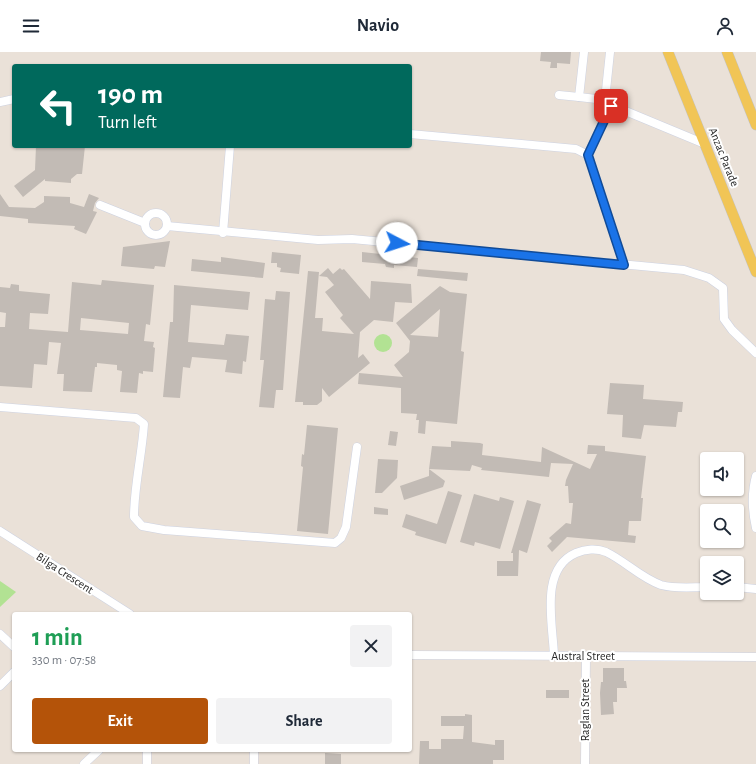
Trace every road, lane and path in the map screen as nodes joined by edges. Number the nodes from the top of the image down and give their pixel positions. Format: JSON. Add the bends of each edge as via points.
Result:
{"nodes":[{"id":1,"x":584,"y":52,"type":"edge"},
{"id":2,"x":610,"y":52,"type":"edge"},
{"id":3,"x":668,"y":52,"type":"edge"},
{"id":4,"x":727,"y":52,"type":"edge"},
{"id":5,"x":559,"y":95,"type":"dead end"},
{"id":6,"x":579,"y":97,"type":"junction"},
{"id":7,"x":12,"y":99,"type":"edge"},
{"id":8,"x":0,"y":102,"type":"edge"},
{"id":9,"x":608,"y":103,"type":"junction"},
{"id":10,"x":756,"y":125,"type":"edge"},
{"id":11,"x":412,"y":134,"type":"edge"},
{"id":12,"x":705,"y":144,"type":"junction"},
{"id":13,"x":230,"y":148,"type":"edge"},
{"id":14,"x":588,"y":155,"type":"junction"},
{"id":15,"x":100,"y":205,"type":"dead end"},
{"id":16,"x":145,"y":223,"type":"junction"},
{"id":17,"x":167,"y":226,"type":"junction"},
{"id":18,"x":224,"y":233,"type":"junction"},
{"id":19,"x":624,"y":265,"type":"junction"},
{"id":20,"x":756,"y":272,"type":"edge"},
{"id":21,"x":756,"y":353,"type":"edge"},
{"id":22,"x":0,"y":407,"type":"edge"},
{"id":23,"x":356,"y":447,"type":"dead end"},
{"id":24,"x":756,"y":476,"type":"edge"},
{"id":25,"x":756,"y":528,"type":"edge"},
{"id":26,"x":0,"y":531,"type":"edge"},
{"id":27,"x":700,"y":587,"type":"edge"},
{"id":28,"x":744,"y":588,"type":"edge"},
{"id":29,"x":756,"y":589,"type":"edge"},
{"id":30,"x":127,"y":612,"type":"edge"},
{"id":31,"x":0,"y":634,"type":"edge"},
{"id":32,"x":12,"y":646,"type":"edge"},
{"id":33,"x":412,"y":655,"type":"edge"},
{"id":34,"x":554,"y":656,"type":"junction"},
{"id":35,"x":586,"y":656,"type":"junction"},
{"id":36,"x":756,"y":657,"type":"edge"},
{"id":37,"x":12,"y":674,"type":"edge"},
{"id":38,"x":0,"y":686,"type":"edge"},
{"id":39,"x":97,"y":752,"type":"edge"},
{"id":40,"x":147,"y":752,"type":"edge"},
{"id":41,"x":254,"y":752,"type":"edge"},
{"id":42,"x":84,"y":764,"type":"edge"},
{"id":43,"x":147,"y":764,"type":"edge"},
{"id":44,"x":254,"y":764,"type":"edge"},
{"id":45,"x":585,"y":764,"type":"edge"}],
"edges":[{"from":1,"to":6,"type":"street"},
{"from":2,"to":9,"type":"street"},
{"from":3,"to":12,"type":"main road","name":"Anzac Parade"},
{"from":4,"to":10,"type":"main road"},
{"from":5,"to":6,"type":"street"},
{"from":6,"to":9,"type":"street"},
{"from":7,"to":8,"type":"street"},
{"from":9,"to":12,"type":"street"},
{"from":9,"to":14,"type":"street"},
{"from":11,"to":14,"type":"street","via":[[576,149]]},
{"from":12,"to":20,"type":"main road","name":"Anzac Parade"},
{"from":13,"to":18,"type":"street"},
{"from":14,"to":19,"type":"street"},
{"from":15,"to":16,"type":"street"},
{"from":16,"to":17,"type":"street","via":[[149,233],[156,236],[163,233]]},
{"from":16,"to":17,"type":"street","via":[[151,214],[158,213],[166,219]]},
{"from":17,"to":18,"type":"street"},
{"from":18,"to":19,"type":"street","via":[[318,240],[352,239]]},
{"from":19,"to":21,"type":"street","via":[[684,270],[709,278],[723,288],[724,319]]},
{"from":22,"to":23,"type":"street","via":[[136,418],[144,424],[134,517],[142,526],[164,530],[334,543],[341,538],[346,528]]},
{"from":24,"to":25,"type":"street","via":[[752,490]]},
{"from":26,"to":30,"type":"street","name":"Bilga Crescent"},
{"from":27,"to":34,"type":"street","via":[[672,587],[660,584],[600,550],[585,550],[574,554],[558,568],[551,585]]},
{"from":28,"to":29,"type":"street"},
{"from":31,"to":32,"type":"street"},
{"from":33,"to":34,"type":"street","name":"Austral Street"},
{"from":34,"to":35,"type":"street","name":"Austral Street"},
{"from":35,"to":36,"type":"street","name":"Austral Street"},
{"from":35,"to":45,"type":"street","name":"Raglan Street"},
{"from":37,"to":38,"type":"street"},
{"from":39,"to":42,"type":"street"},
{"from":40,"to":43,"type":"street"},
{"from":41,"to":44,"type":"street"}]}
